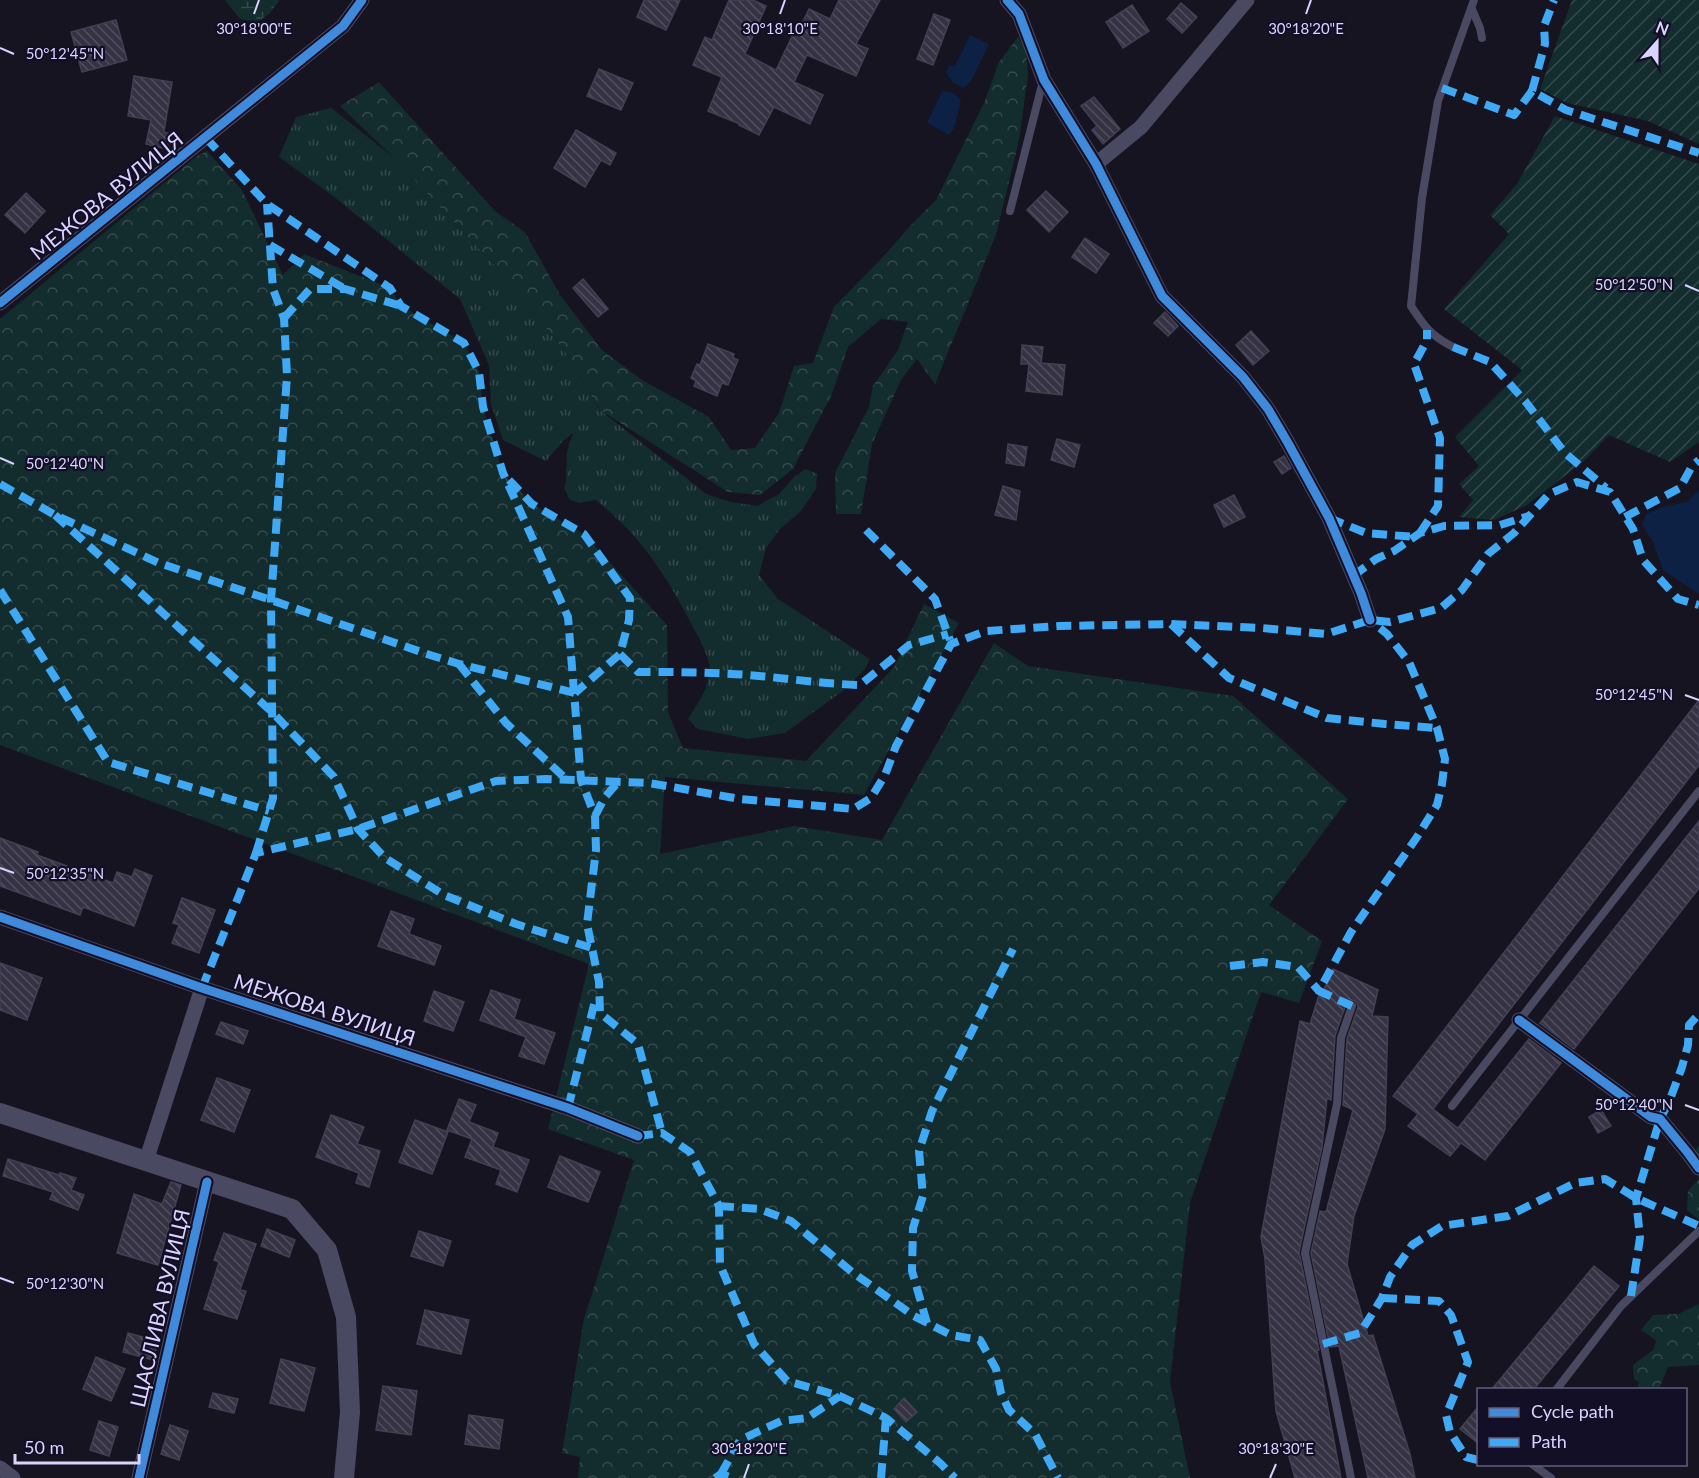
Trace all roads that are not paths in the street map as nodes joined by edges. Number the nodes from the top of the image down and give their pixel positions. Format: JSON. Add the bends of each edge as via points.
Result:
{"nodes":[{"id":1,"x":362,"y":0,"type":"edge"},
{"id":2,"x":1007,"y":0,"type":"edge"},
{"id":3,"x":1247,"y":0,"type":"edge"},
{"id":4,"x":1474,"y":0,"type":"edge"},
{"id":5,"x":1472,"y":9,"type":"junction"},
{"id":6,"x":1482,"y":38,"type":"dead end"},
{"id":7,"x":1044,"y":80,"type":"junction"},
{"id":8,"x":1096,"y":164,"type":"junction"},
{"id":9,"x":1010,"y":212,"type":"dead end"},
{"id":10,"x":0,"y":303,"type":"edge"},
{"id":11,"x":1453,"y":347,"type":"dead end"},
{"id":12,"x":1370,"y":620,"type":"dead end"},
{"id":13,"x":1699,"y":791,"type":"edge"},
{"id":14,"x":0,"y":917,"type":"edge"},
{"id":15,"x":202,"y":988,"type":"junction"},
{"id":16,"x":1352,"y":1006,"type":"dead end"},
{"id":17,"x":1519,"y":1020,"type":"junction"},
{"id":18,"x":1452,"y":1106,"type":"dead end"},
{"id":19,"x":0,"y":1113,"type":"edge"},
{"id":20,"x":638,"y":1136,"type":"dead end"},
{"id":21,"x":146,"y":1161,"type":"junction"},
{"id":22,"x":1699,"y":1168,"type":"edge"},
{"id":23,"x":207,"y":1182,"type":"junction"},
{"id":24,"x":1699,"y":1231,"type":"edge"},
{"id":25,"x":1557,"y":1388,"type":"edge"},
{"id":26,"x":1535,"y":1466,"type":"edge"},
{"id":27,"x":0,"y":1468,"type":"edge"},
{"id":28,"x":13,"y":1478,"type":"edge"},
{"id":29,"x":139,"y":1478,"type":"edge"},
{"id":30,"x":344,"y":1478,"type":"edge"},
{"id":31,"x":1351,"y":1478,"type":"edge"},
{"id":32,"x":1551,"y":1478,"type":"edge"}],
"edges":[{"from":1,"to":10,"type":"street","name":"МЕЖОВА ВУЛИЦЯ","via":[[343,26]]},
{"from":2,"to":7,"type":"street","via":[[1019,14]]},
{"from":3,"to":8,"type":"street","via":[[1141,126]]},
{"from":4,"to":5,"type":"lane"},
{"from":5,"to":6,"type":"lane"},
{"from":5,"to":11,"type":"lane","via":[[1438,101],[1422,198],[1411,306],[1427,330]]},
{"from":7,"to":8,"type":"street"},
{"from":7,"to":9,"type":"lane"},
{"from":8,"to":12,"type":"street","via":[[1161,296],[1243,377],[1268,409],[1329,518]]},
{"from":13,"to":17,"type":"lane"},
{"from":14,"to":15,"type":"street","name":"МЕЖОВА ВУЛИЦЯ"},
{"from":15,"to":20,"type":"street","name":"МЕЖОВА ВУЛИЦЯ","via":[[568,1108]]},
{"from":15,"to":21,"type":"street","name":"МЕЖОВА ВУЛИЦЯ"},
{"from":16,"to":31,"type":"lane","via":[[1341,1038],[1338,1104],[1305,1253]]},
{"from":17,"to":18,"type":"lane"},
{"from":17,"to":22,"type":"street","via":[[1651,1117],[1660,1119]]},
{"from":19,"to":21,"type":"street"},
{"from":21,"to":23,"type":"street"},
{"from":23,"to":29,"type":"street","name":"ЩАСЛИВА ВУЛИЦЯ"},
{"from":23,"to":30,"type":"street","via":[[292,1209],[327,1250],[346,1317],[351,1412]]},
{"from":24,"to":25,"type":"lane","via":[[1621,1306]]},
{"from":26,"to":32,"type":"lane"},
{"from":27,"to":28,"type":"street"}]}
